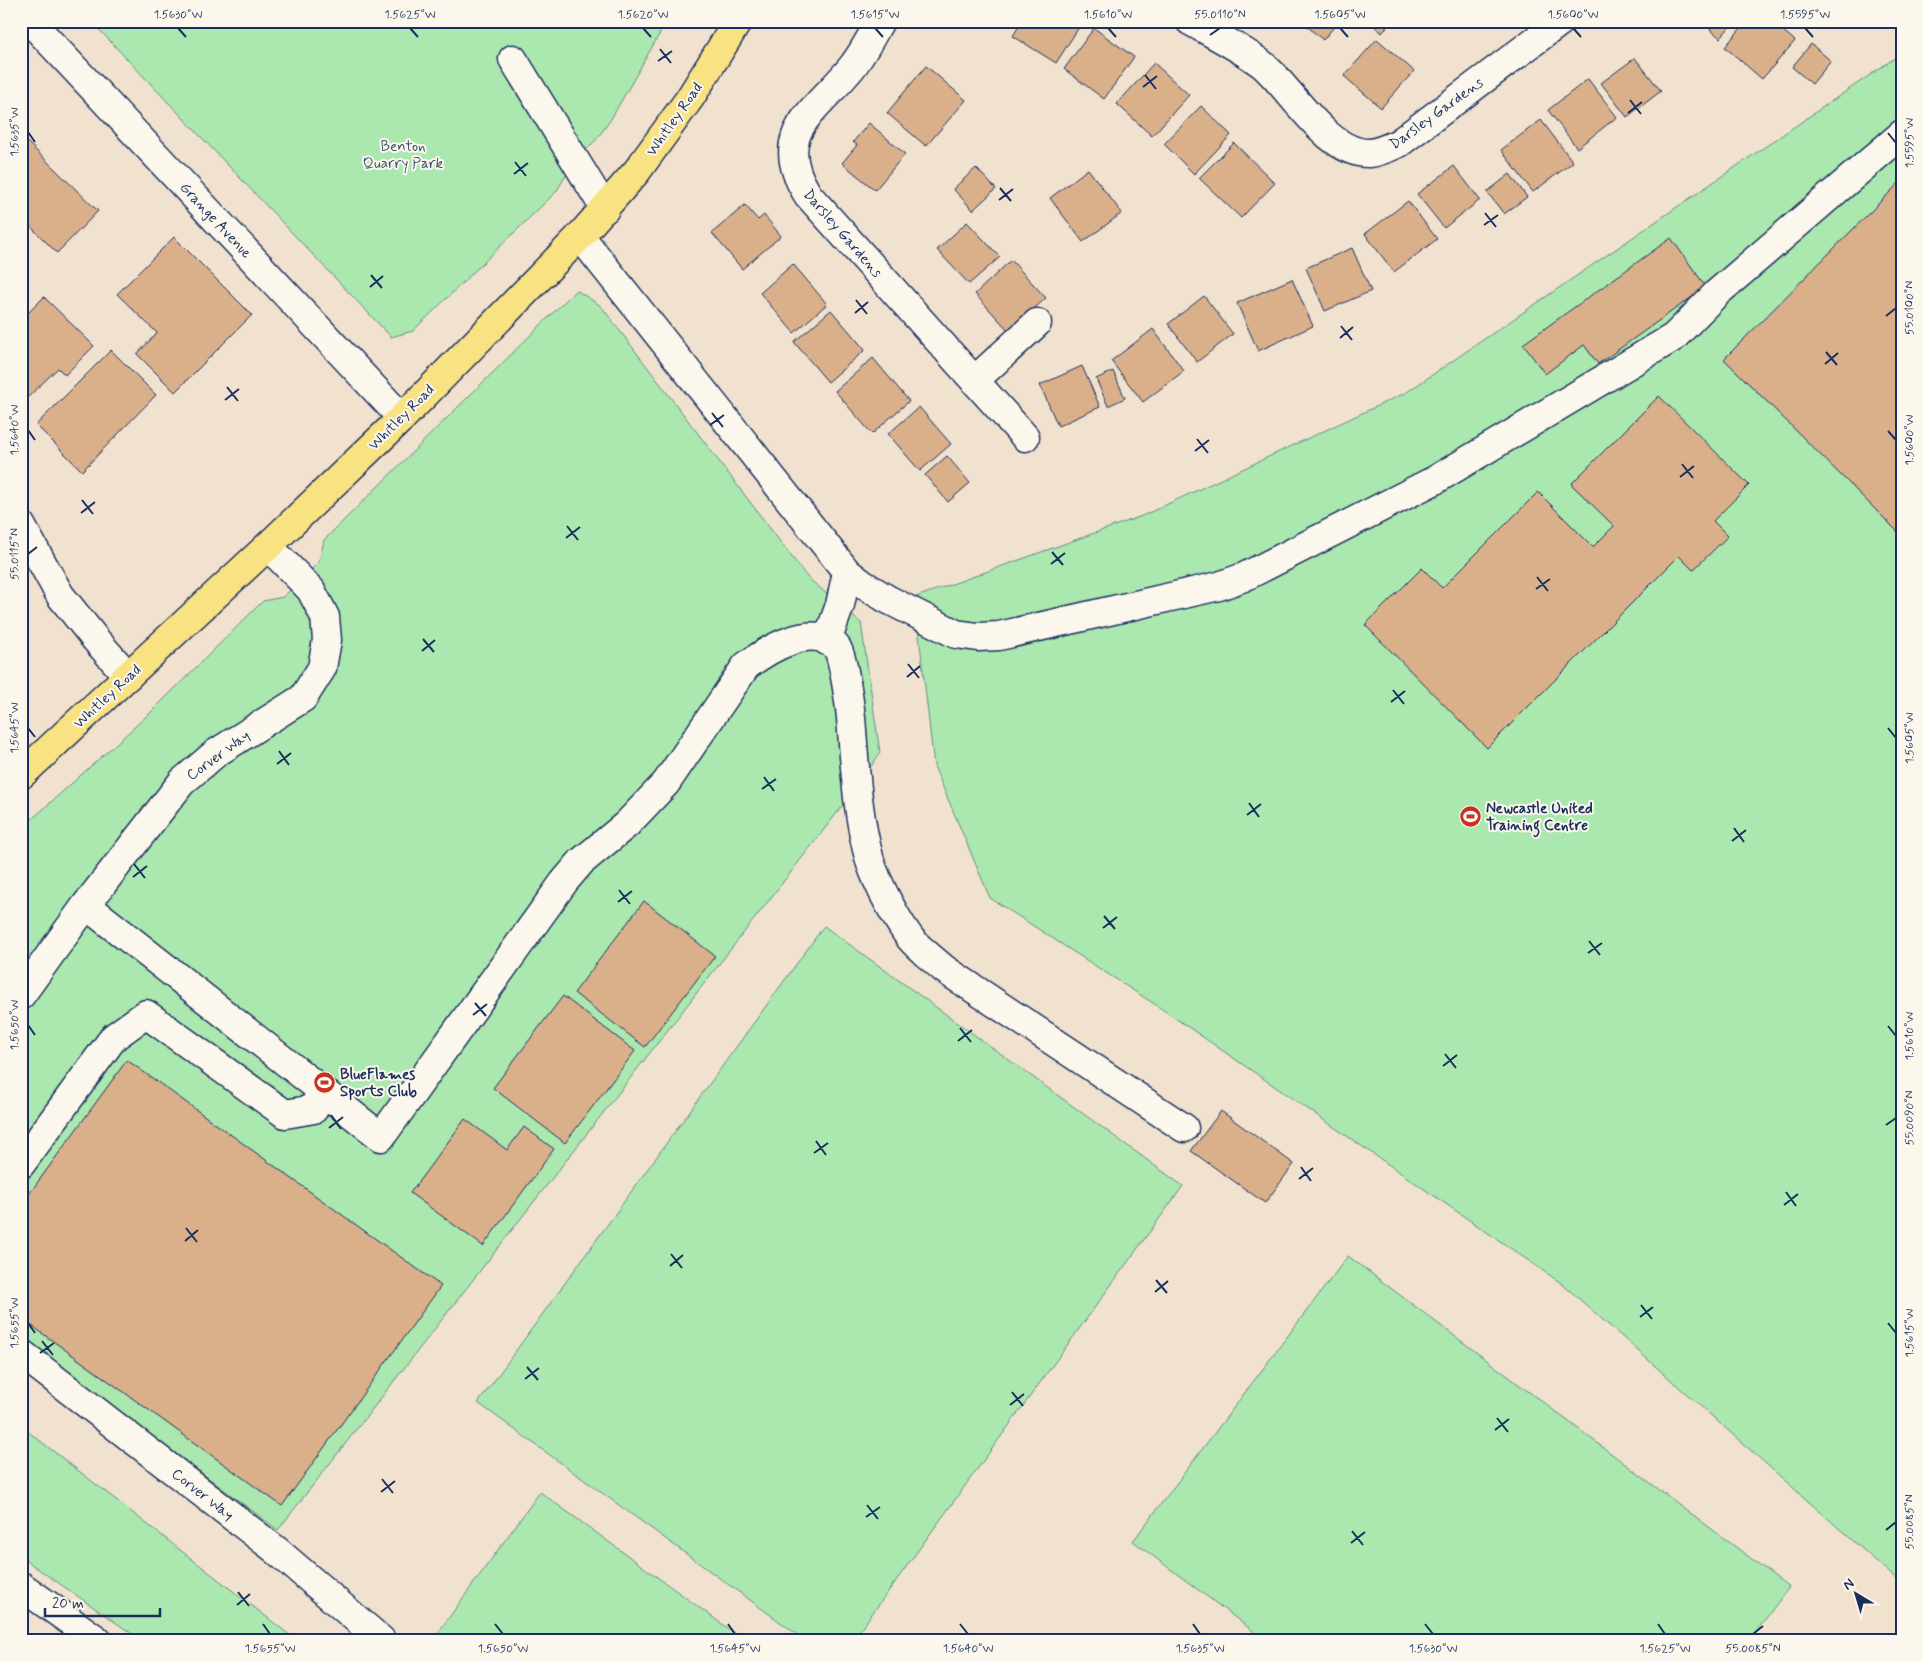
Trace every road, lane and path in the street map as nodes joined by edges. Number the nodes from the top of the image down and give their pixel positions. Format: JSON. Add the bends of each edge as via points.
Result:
{"nodes":[{"id":1,"x":30,"y":21,"type":"edge"},
{"id":2,"x":738,"y":21,"type":"edge"},
{"id":3,"x":880,"y":21,"type":"edge"},
{"id":4,"x":1190,"y":21,"type":"edge"},
{"id":5,"x":1561,"y":21,"type":"edge"},
{"id":6,"x":513,"y":58,"type":"dead end"},
{"id":7,"x":1902,"y":134,"type":"edge"},
{"id":8,"x":605,"y":209,"type":"junction"},
{"id":9,"x":580,"y":236,"type":"junction"},
{"id":10,"x":1037,"y":323,"type":"dead end"},
{"id":11,"x":974,"y":380,"type":"junction"},
{"id":12,"x":402,"y":418,"type":"junction"},
{"id":13,"x":1025,"y":437,"type":"dead end"},
{"id":14,"x":21,"y":525,"type":"edge"},
{"id":15,"x":268,"y":546,"type":"junction"},
{"id":16,"x":847,"y":572,"type":"junction"},
{"id":17,"x":827,"y":641,"type":"junction"},
{"id":18,"x":128,"y":676,"type":"junction"},
{"id":19,"x":21,"y":775,"type":"edge"},
{"id":20,"x":86,"y":905,"type":"junction"},
{"id":21,"x":21,"y":995,"type":"edge"},
{"id":22,"x":321,"y":1090,"type":"junction"},
{"id":23,"x":1184,"y":1128,"type":"dead end"},
{"id":24,"x":21,"y":1164,"type":"edge"},
{"id":25,"x":21,"y":1353,"type":"edge"},
{"id":26,"x":21,"y":1586,"type":"edge"},
{"id":27,"x":97,"y":1640,"type":"edge"},
{"id":28,"x":381,"y":1640,"type":"edge"}],
"edges":[{"from":1,"to":12,"type":"street","name":"Grange Avenue"},
{"from":2,"to":8,"type":"main road","name":"Whitley Road","via":[[690,98]]},
{"from":3,"to":11,"type":"street","name":"Darsley Gardens","via":[[853,66],[804,119],[796,135],[794,168],[808,195]]},
{"from":4,"to":5,"type":"street","name":"Darsley Gardens","via":[[1261,64],[1340,144],[1357,152],[1371,153],[1399,143]]},
{"from":6,"to":8,"type":"street"},
{"from":7,"to":16,"type":"street","via":[[1717,293],[1674,337],[1435,480],[1244,577],[1219,586],[1000,636],[978,637],[956,634],[929,622]]},
{"from":8,"to":9,"type":"main road","name":"Whitley Road"},
{"from":9,"to":12,"type":"main road","name":"Whitley Road"},
{"from":9,"to":16,"type":"street"},
{"from":10,"to":11,"type":"street"},
{"from":11,"to":13,"type":"street","name":"Darsley Gardens"},
{"from":12,"to":15,"type":"main road","name":"Whitley Road"},
{"from":14,"to":18,"type":"street","via":[[60,595]]},
{"from":15,"to":18,"type":"main road","name":"Whitley Road"},
{"from":15,"to":20,"type":"street","name":"Corver Way","via":[[311,590],[325,616],[327,640],[322,668],[303,698],[216,753],[182,782]]},
{"from":16,"to":17,"type":"street"},
{"from":17,"to":22,"type":"street","via":[[814,636],[796,638],[764,652],[746,666],[666,783],[627,824],[580,862],[564,882],[381,1137]]},
{"from":17,"to":23,"type":"street","via":[[838,649],[850,700],[858,796],[871,862],[885,895],[911,939],[944,969]]},
{"from":18,"to":19,"type":"main road","name":"Whitley Road"},
{"from":20,"to":21,"type":"street","name":"Corver Way"},
{"from":20,"to":22,"type":"street"},
{"from":22,"to":24,"type":"street","via":[[314,1109],[285,1114],[146,1014],[114,1037]]},
{"from":25,"to":28,"type":"street","name":"Corver Way","via":[[276,1550]]},
{"from":26,"to":27,"type":"street"}]}
